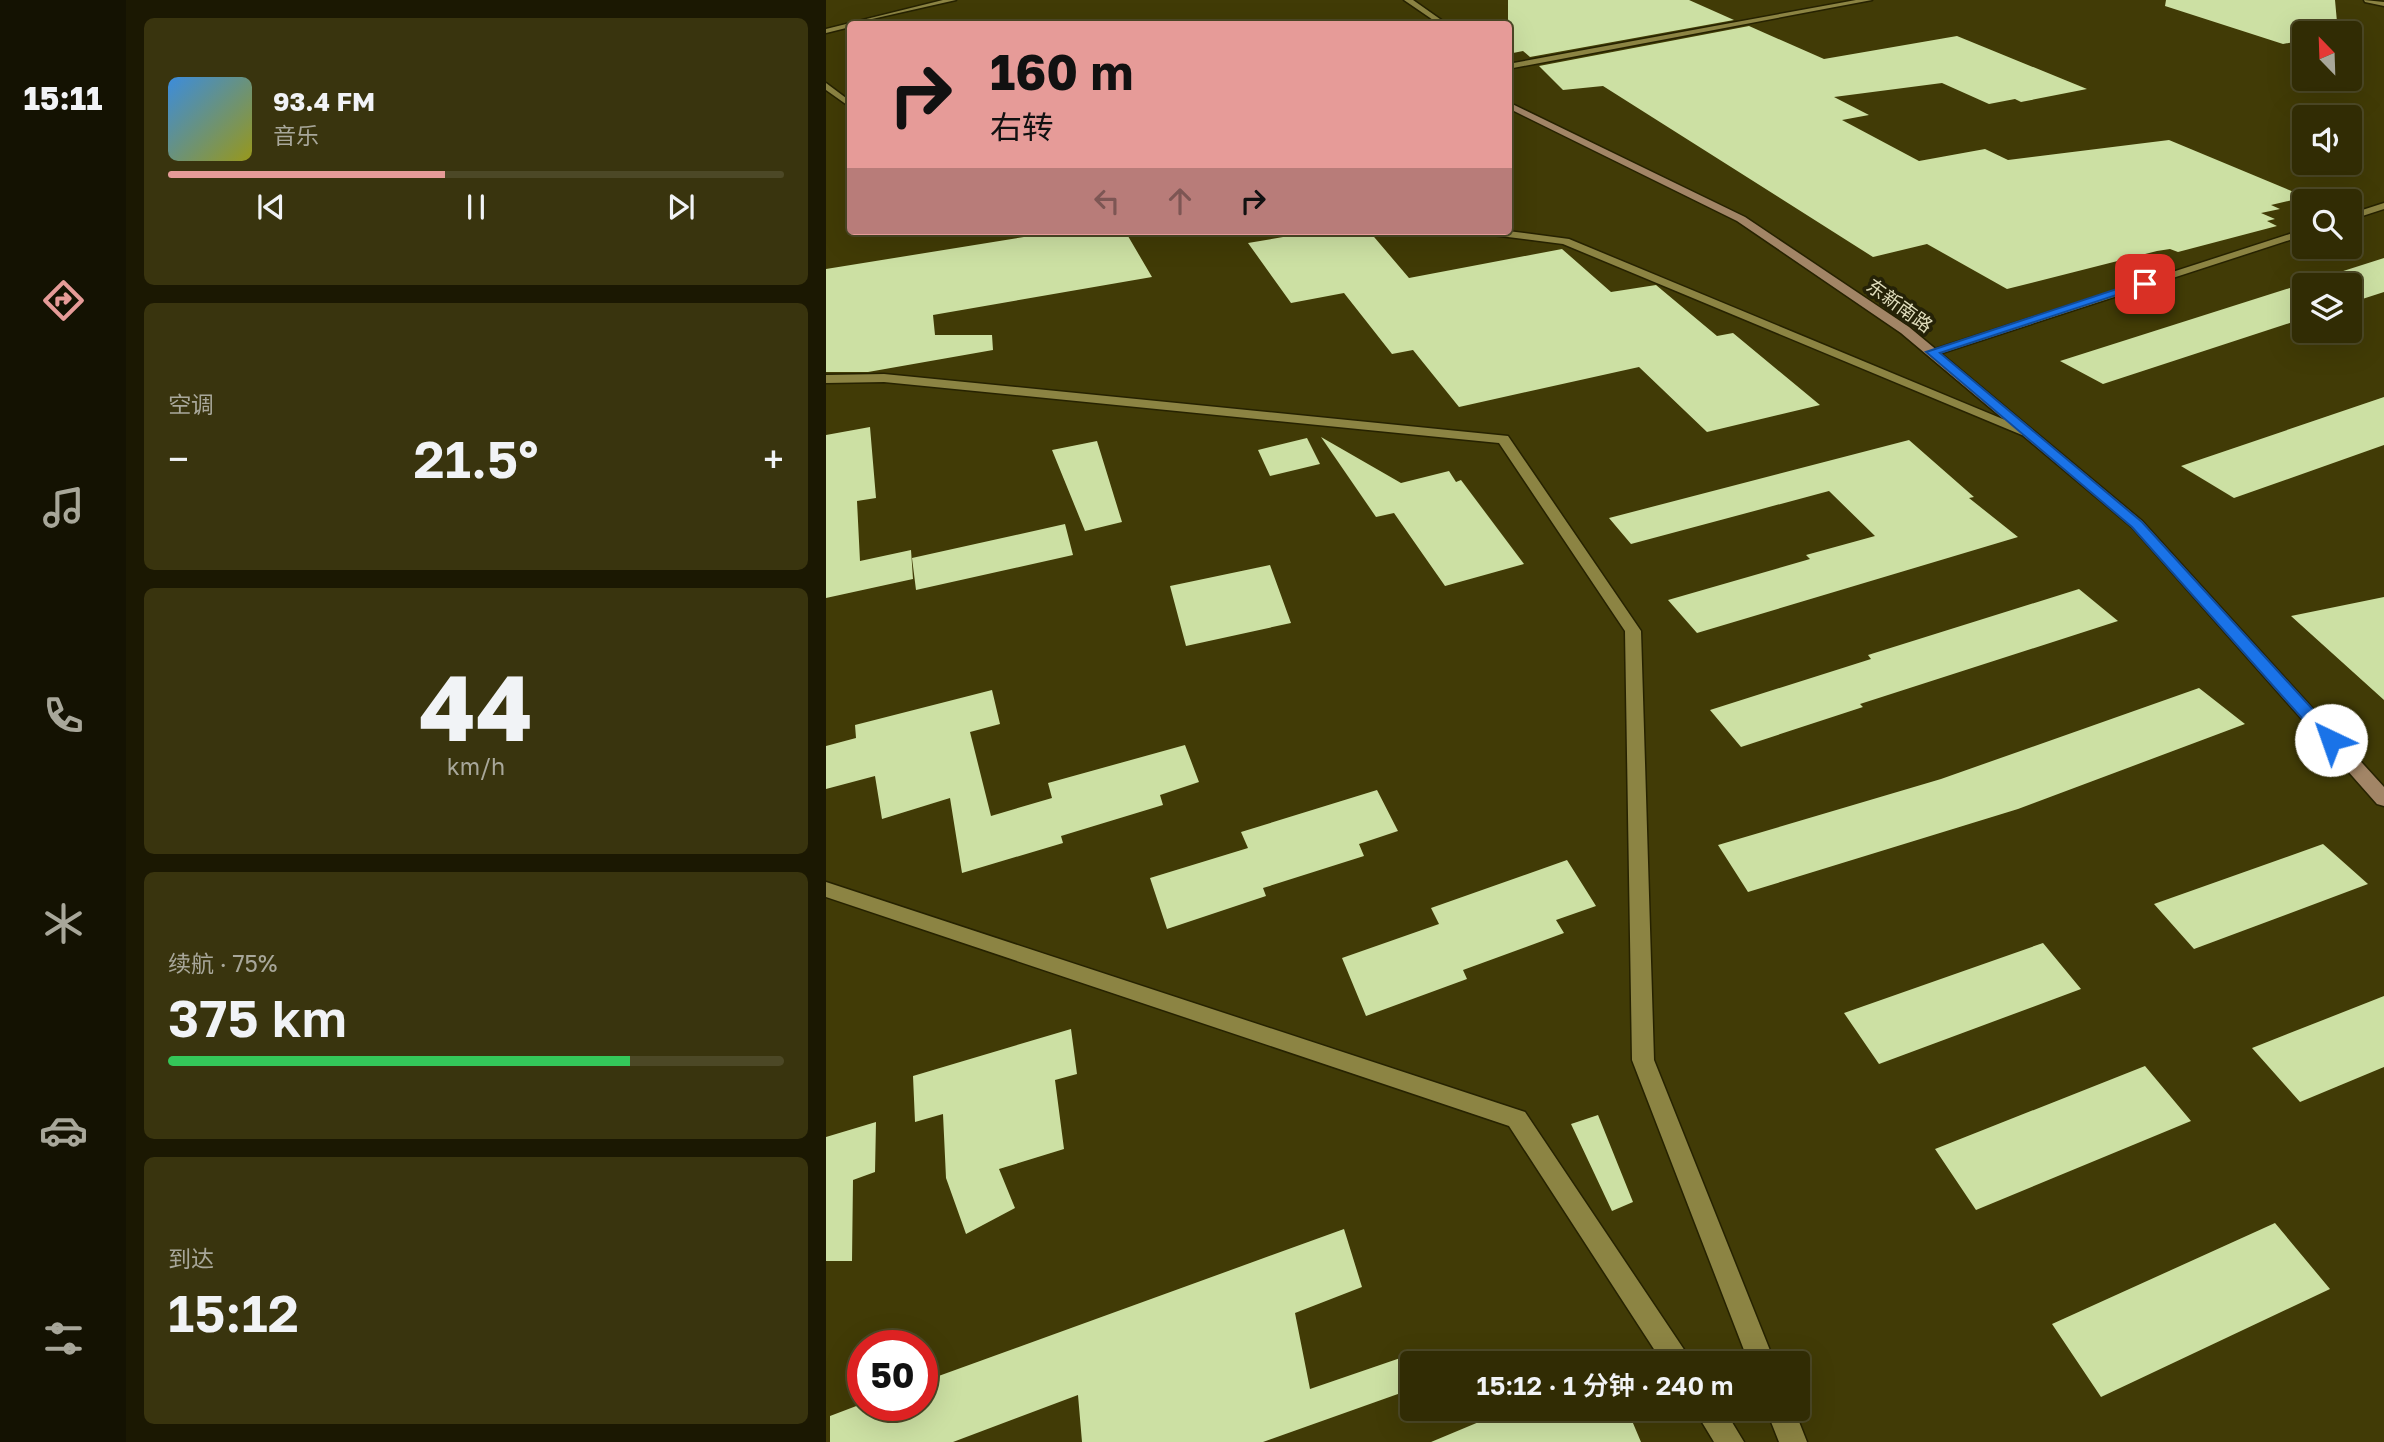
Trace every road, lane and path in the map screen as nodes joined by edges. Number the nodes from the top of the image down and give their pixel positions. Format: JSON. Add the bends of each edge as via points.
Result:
{"nodes":[{"id":1,"x":952,"y":0,"type":"edge"},
{"id":2,"x":1408,"y":0,"type":"edge"},
{"id":3,"x":1868,"y":0,"type":"edge"},
{"id":4,"x":2368,"y":0,"type":"edge"},
{"id":5,"x":2384,"y":4,"type":"edge"},
{"id":6,"x":867,"y":21,"type":"edge"},
{"id":7,"x":1439,"y":21,"type":"edge"},
{"id":8,"x":847,"y":26,"type":"edge"},
{"id":9,"x":826,"y":31,"type":"edge"},
{"id":10,"x":1512,"y":66,"type":"edge"},
{"id":11,"x":826,"y":86,"type":"edge"},
{"id":12,"x":847,"y":103,"type":"edge"},
{"id":13,"x":1512,"y":106,"type":"edge"},
{"id":14,"x":2384,"y":206,"type":"edge"},
{"id":15,"x":2362,"y":213,"type":"edge"},
{"id":16,"x":1512,"y":235,"type":"edge"},
{"id":17,"x":2292,"y":236,"type":"edge"},
{"id":18,"x":1932,"y":352,"type":"junction"},
{"id":19,"x":826,"y":379,"type":"edge"},
{"id":20,"x":2027,"y":432,"type":"junction"},
{"id":21,"x":2384,"y":799,"type":"edge"},
{"id":22,"x":826,"y":889,"type":"edge"},
{"id":23,"x":1670,"y":1351,"type":"edge"},
{"id":24,"x":1757,"y":1351,"type":"edge"},
{"id":25,"x":1716,"y":1421,"type":"edge"},
{"id":26,"x":1785,"y":1421,"type":"edge"},
{"id":27,"x":1730,"y":1442,"type":"edge"},
{"id":28,"x":1793,"y":1442,"type":"edge"}],
"edges":[{"from":1,"to":6,"type":"street"},
{"from":2,"to":7,"type":"street"},
{"from":3,"to":10,"type":"street"},
{"from":4,"to":5,"type":"street"},
{"from":8,"to":9,"type":"street"},
{"from":11,"to":12,"type":"street"},
{"from":13,"to":18,"type":"main road","name":"东新南路","via":[[1741,219]]},
{"from":14,"to":15,"type":"street"},
{"from":16,"to":20,"type":"street","via":[[1565,242]]},
{"from":17,"to":18,"type":"street"},
{"from":18,"to":20,"type":"main road","name":"东新南路"},
{"from":19,"to":24,"type":"street","via":[[898,380],[1503,439],[1633,631],[1643,1060]]},
{"from":20,"to":21,"type":"main road","name":"东新南路","via":[[2137,524]]},
{"from":22,"to":23,"type":"street","via":[[1517,1119]]},
{"from":25,"to":27,"type":"street"},
{"from":26,"to":28,"type":"street"}]}
